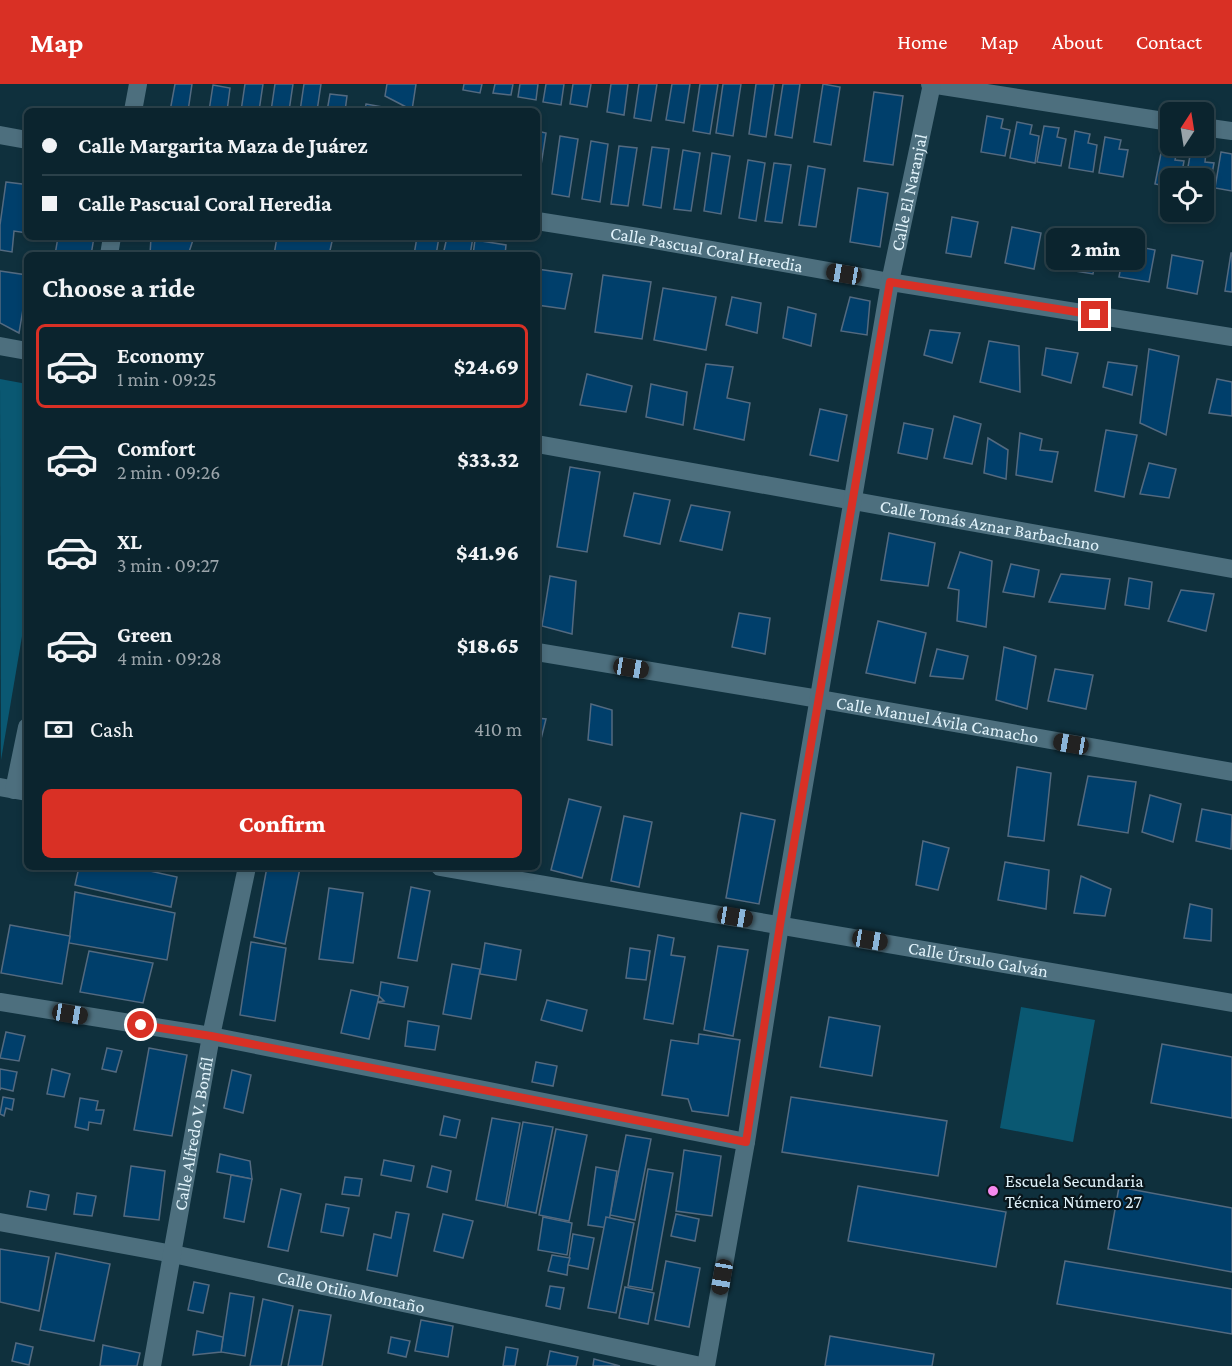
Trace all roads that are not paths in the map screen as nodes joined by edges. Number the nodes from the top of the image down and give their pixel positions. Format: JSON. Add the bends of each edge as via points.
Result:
{"nodes":[{"id":1,"x":138,"y":84,"type":"edge"},
{"id":2,"x":931,"y":84,"type":"edge"},
{"id":3,"x":134,"y":108,"type":"edge"},
{"id":4,"x":1160,"y":120,"type":"edge"},
{"id":5,"x":1214,"y":129,"type":"edge"},
{"id":6,"x":1232,"y":131,"type":"edge"},
{"id":7,"x":0,"y":135,"type":"edge"},
{"id":8,"x":24,"y":139,"type":"edge"},
{"id":9,"x":540,"y":221,"type":"edge"},
{"id":10,"x":890,"y":282,"type":"junction"},
{"id":11,"x":1232,"y":337,"type":"edge"},
{"id":12,"x":0,"y":346,"type":"edge"},
{"id":13,"x":24,"y":350,"type":"edge"},
{"id":14,"x":540,"y":445,"type":"edge"},
{"id":15,"x":853,"y":501,"type":"junction"},
{"id":16,"x":1232,"y":569,"type":"edge"},
{"id":17,"x":540,"y":652,"type":"edge"},
{"id":18,"x":819,"y":699,"type":"junction"},
{"id":19,"x":24,"y":742,"type":"edge"},
{"id":20,"x":1232,"y":772,"type":"edge"},
{"id":21,"x":14,"y":790,"type":"edge"},
{"id":22,"x":246,"y":870,"type":"edge"},
{"id":23,"x":458,"y":870,"type":"edge"},
{"id":24,"x":780,"y":925,"type":"junction"},
{"id":25,"x":0,"y":1002,"type":"edge"},
{"id":26,"x":1232,"y":1003,"type":"edge"},
{"id":27,"x":211,"y":1036,"type":"junction"},
{"id":28,"x":746,"y":1142,"type":"junction"},
{"id":29,"x":0,"y":1222,"type":"edge"},
{"id":30,"x":173,"y":1254,"type":"junction"},
{"id":31,"x":152,"y":1366,"type":"edge"},
{"id":32,"x":701,"y":1366,"type":"edge"},
{"id":33,"x":706,"y":1366,"type":"edge"}],
"edges":[{"from":1,"to":3,"type":"street"},
{"from":2,"to":4,"type":"street"},
{"from":2,"to":10,"type":"street","name":"Calle El Naranjal"},
{"from":5,"to":6,"type":"street"},
{"from":7,"to":8,"type":"street"},
{"from":9,"to":10,"type":"street","name":"Calle Pascual Coral Heredia"},
{"from":10,"to":11,"type":"street","name":"Calle Pascual Coral Heredia"},
{"from":10,"to":15,"type":"street","name":"Calle El Naranjal"},
{"from":12,"to":13,"type":"street"},
{"from":14,"to":15,"type":"street","name":"Calle Tomás Aznar Barbachano"},
{"from":15,"to":16,"type":"street","name":"Calle Tomás Aznar Barbachano"},
{"from":15,"to":18,"type":"street","name":"Calle El Naranjal"},
{"from":17,"to":18,"type":"street","name":"Calle Manuel Ávila Camacho"},
{"from":18,"to":20,"type":"street","name":"Calle Manuel Ávila Camacho"},
{"from":18,"to":24,"type":"street","name":"Calle El Naranjal"},
{"from":19,"to":21,"type":"street"},
{"from":22,"to":27,"type":"street","name":"Calle Alfredo V. Bonfil"},
{"from":23,"to":24,"type":"street","name":"Calle Úrsulo Galván"},
{"from":24,"to":26,"type":"street","name":"Calle Úrsulo Galván"},
{"from":24,"to":28,"type":"street","name":"Calle El Naranjal"},
{"from":25,"to":27,"type":"street"},
{"from":27,"to":28,"type":"street"},
{"from":27,"to":30,"type":"street","name":"Calle Alfredo V. Bonfil"},
{"from":28,"to":33,"type":"street","name":"Calle El Naranjal"},
{"from":29,"to":30,"type":"street","name":"Calle Otilio Montaño"},
{"from":30,"to":31,"type":"street","name":"Calle Alfredo V. Bonfil"},
{"from":30,"to":32,"type":"street","name":"Calle Otilio Montaño"}]}
